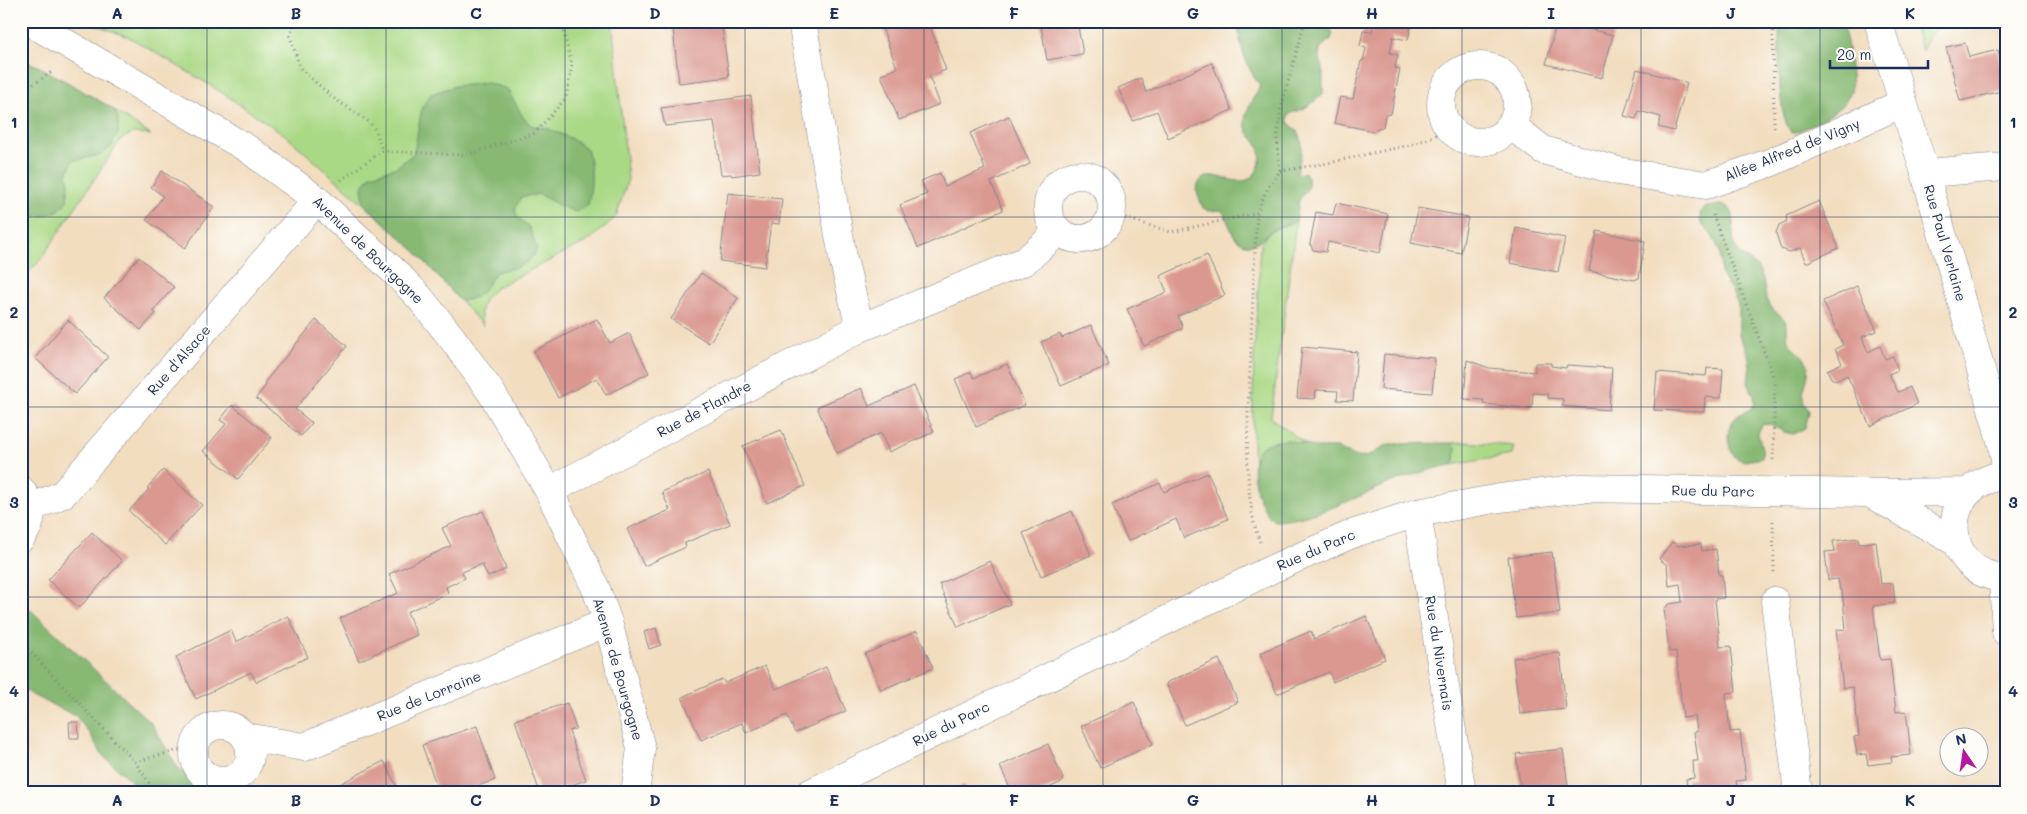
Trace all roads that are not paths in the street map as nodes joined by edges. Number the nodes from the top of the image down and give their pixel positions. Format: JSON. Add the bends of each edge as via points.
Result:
{"nodes":[{"id":1,"x":28,"y":21,"type":"edge"},
{"id":2,"x":802,"y":21,"type":"edge"},
{"id":3,"x":1878,"y":21,"type":"edge"},
{"id":4,"x":1903,"y":104,"type":"junction"},
{"id":5,"x":1511,"y":125,"type":"junction"},
{"id":6,"x":2006,"y":167,"type":"edge"},
{"id":7,"x":1925,"y":173,"type":"junction"},
{"id":8,"x":317,"y":200,"type":"junction"},
{"id":9,"x":1059,"y":231,"type":"junction"},
{"id":10,"x":860,"y":328,"type":"junction"},
{"id":11,"x":2006,"y":466,"type":"edge"},
{"id":12,"x":2006,"y":475,"type":"edge"},
{"id":13,"x":549,"y":490,"type":"junction"},
{"id":14,"x":1967,"y":492,"type":"junction"},
{"id":15,"x":1869,"y":493,"type":"junction"},
{"id":16,"x":26,"y":499,"type":"edge"},
{"id":17,"x":1417,"y":513,"type":"junction"},
{"id":18,"x":21,"y":538,"type":"edge"},
{"id":19,"x":1956,"y":542,"type":"junction"},
{"id":20,"x":2005,"y":578,"type":"edge"},
{"id":21,"x":1775,"y":601,"type":"road end"},
{"id":22,"x":608,"y":622,"type":"junction"},
{"id":23,"x":2006,"y":632,"type":"edge"},
{"id":24,"x":246,"y":737,"type":"junction"},
{"id":25,"x":635,"y":793,"type":"edge"},
{"id":26,"x":810,"y":793,"type":"edge"},
{"id":27,"x":1462,"y":793,"type":"edge"},
{"id":28,"x":1798,"y":793,"type":"edge"}],
"edges":[{"from":1,"to":8,"type":"street","name":"Avenue de Bourgogne","via":[[248,149]]},
{"from":2,"to":10,"type":"street","via":[[843,258]]},
{"from":3,"to":4,"type":"street","name":"Rue Paul Verlaine"},
{"from":4,"to":5,"type":"street","name":"Allée Alfred de Vigny","via":[[1772,162],[1706,185],[1618,171],[1543,150]]},
{"from":4,"to":7,"type":"street","name":"Rue Paul Verlaine"},
{"from":5,"to":5,"type":"street","via":[[1516,113],[1516,93],[1506,76],[1489,66],[1476,65],[1455,72],[1442,90],[1440,110],[1450,129],[1458,136],[1478,142],[1489,141],[1504,134]]},
{"from":6,"to":7,"type":"street"},
{"from":7,"to":11,"type":"street","name":"Rue Paul Verlaine"},
{"from":8,"to":13,"type":"street","name":"Avenue de Bourgogne","via":[[420,298],[491,392]]},
{"from":8,"to":16,"type":"street","name":"Rue d'Alsace","via":[[63,494]]},
{"from":9,"to":9,"type":"street","via":[[1048,214],[1049,198],[1056,184],[1075,175],[1085,175],[1104,184],[1112,204],[1107,224],[1090,237],[1079,239]]},
{"from":9,"to":10,"type":"street","name":"Rue de Flandre","via":[[1025,261]]},
{"from":10,"to":13,"type":"street","name":"Rue de Flandre"},
{"from":12,"to":14,"type":"street","via":[[1992,476]]},
{"from":13,"to":22,"type":"street","name":"Avenue de Bourgogne","via":[[596,589]]},
{"from":14,"to":15,"type":"street","name":"Rue du Parc"},
{"from":14,"to":19,"type":"street","via":[[1958,507],[1954,524]]},
{"from":15,"to":17,"type":"street","name":"Rue du Parc","via":[[1582,488]]},
{"from":15,"to":19,"type":"street","name":"Rue du Parc"},
{"from":16,"to":18,"type":"street","via":[[31,520]]},
{"from":17,"to":26,"type":"street","name":"Rue du Parc","via":[[1352,534],[1272,569]]},
{"from":17,"to":27,"type":"street","name":"Rue du Nivernais"},
{"from":19,"to":20,"type":"street","via":[[1974,568]]},
{"from":20,"to":23,"type":"street"},
{"from":21,"to":28,"type":"street"},
{"from":22,"to":24,"type":"street","name":"Rue de Lorraine","via":[[304,747]]},
{"from":22,"to":25,"type":"street","name":"Avenue de Bourgogne","via":[[640,748]]},
{"from":24,"to":24,"type":"street","via":[[234,726],[218,724],[202,731],[194,746],[195,764],[207,778],[223,782],[240,775],[250,759]]}]}
